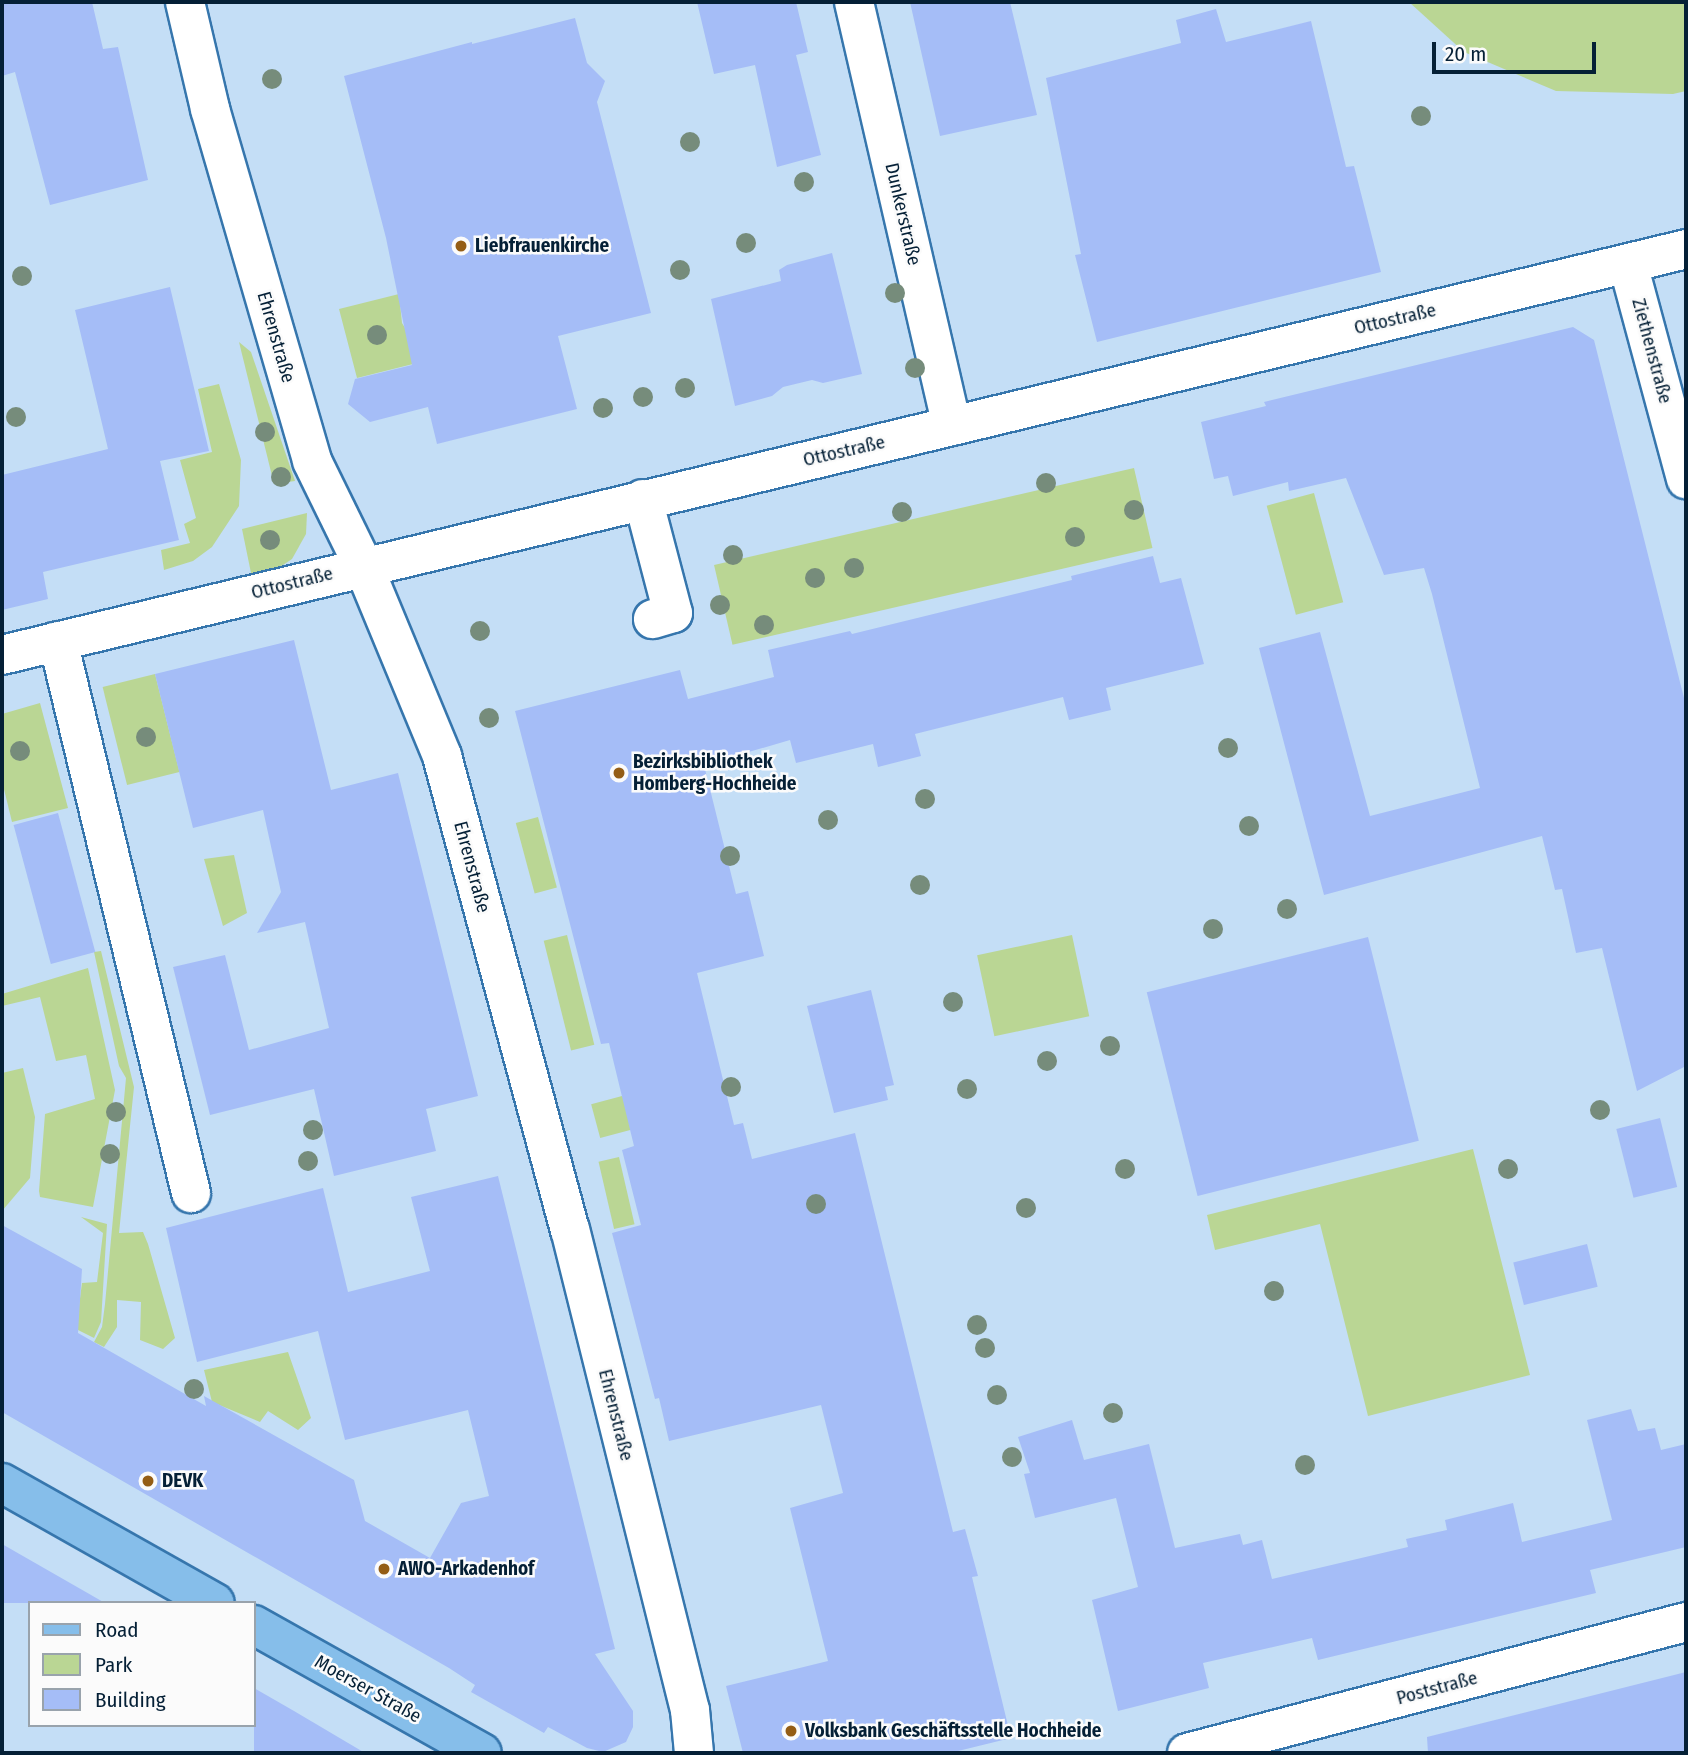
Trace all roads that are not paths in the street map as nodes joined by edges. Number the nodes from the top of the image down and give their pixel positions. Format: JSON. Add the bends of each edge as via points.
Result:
{"nodes":[{"id":1,"x":185,"y":2,"type":"edge"},
{"id":2,"x":854,"y":2,"type":"edge"},
{"id":3,"x":1686,"y":249,"type":"edge"},
{"id":4,"x":1628,"y":264,"type":"junction"},
{"id":5,"x":952,"y":426,"type":"junction"},
{"id":6,"x":1686,"y":479,"type":"edge"},
{"id":7,"x":643,"y":499,"type":"junction"},
{"id":8,"x":363,"y":565,"type":"junction"},
{"id":9,"x":653,"y":619,"type":"dead end"},
{"id":10,"x":58,"y":641,"type":"junction"},
{"id":11,"x":2,"y":655,"type":"edge"},
{"id":12,"x":191,"y":1194,"type":"dead end"},
{"id":13,"x":2,"y":1483,"type":"edge"},
{"id":14,"x":211,"y":1601,"type":"edge"},
{"id":15,"x":1686,"y":1622,"type":"edge"},
{"id":16,"x":256,"y":1626,"type":"edge"},
{"id":17,"x":482,"y":1753,"type":"edge"},
{"id":18,"x":694,"y":1753,"type":"edge"},
{"id":19,"x":1187,"y":1753,"type":"edge"}],
"edges":[{"from":1,"to":8,"type":"street","name":"Ehrenstraße","via":[[210,108],[312,461]]},
{"from":2,"to":5,"type":"street","name":"Dunkerstraße"},
{"from":3,"to":4,"type":"street","name":"Ottostraße"},
{"from":4,"to":5,"type":"street","name":"Ottostraße"},
{"from":4,"to":6,"type":"street","name":"Ziethenstraße"},
{"from":5,"to":7,"type":"street","name":"Ottostraße"},
{"from":7,"to":8,"type":"street","name":"Ottostraße"},
{"from":7,"to":9,"type":"street","via":[[673,613]]},
{"from":8,"to":10,"type":"street","name":"Ottostraße"},
{"from":8,"to":18,"type":"street","name":"Ehrenstraße","via":[[442,756],[570,1229],[690,1710]]},
{"from":10,"to":11,"type":"street","name":"Ottostraße"},
{"from":10,"to":12,"type":"street"},
{"from":13,"to":14,"type":"main road"},
{"from":15,"to":19,"type":"street","name":"Poststraße"},
{"from":16,"to":17,"type":"main road","name":"Moerser Straße"}]}
